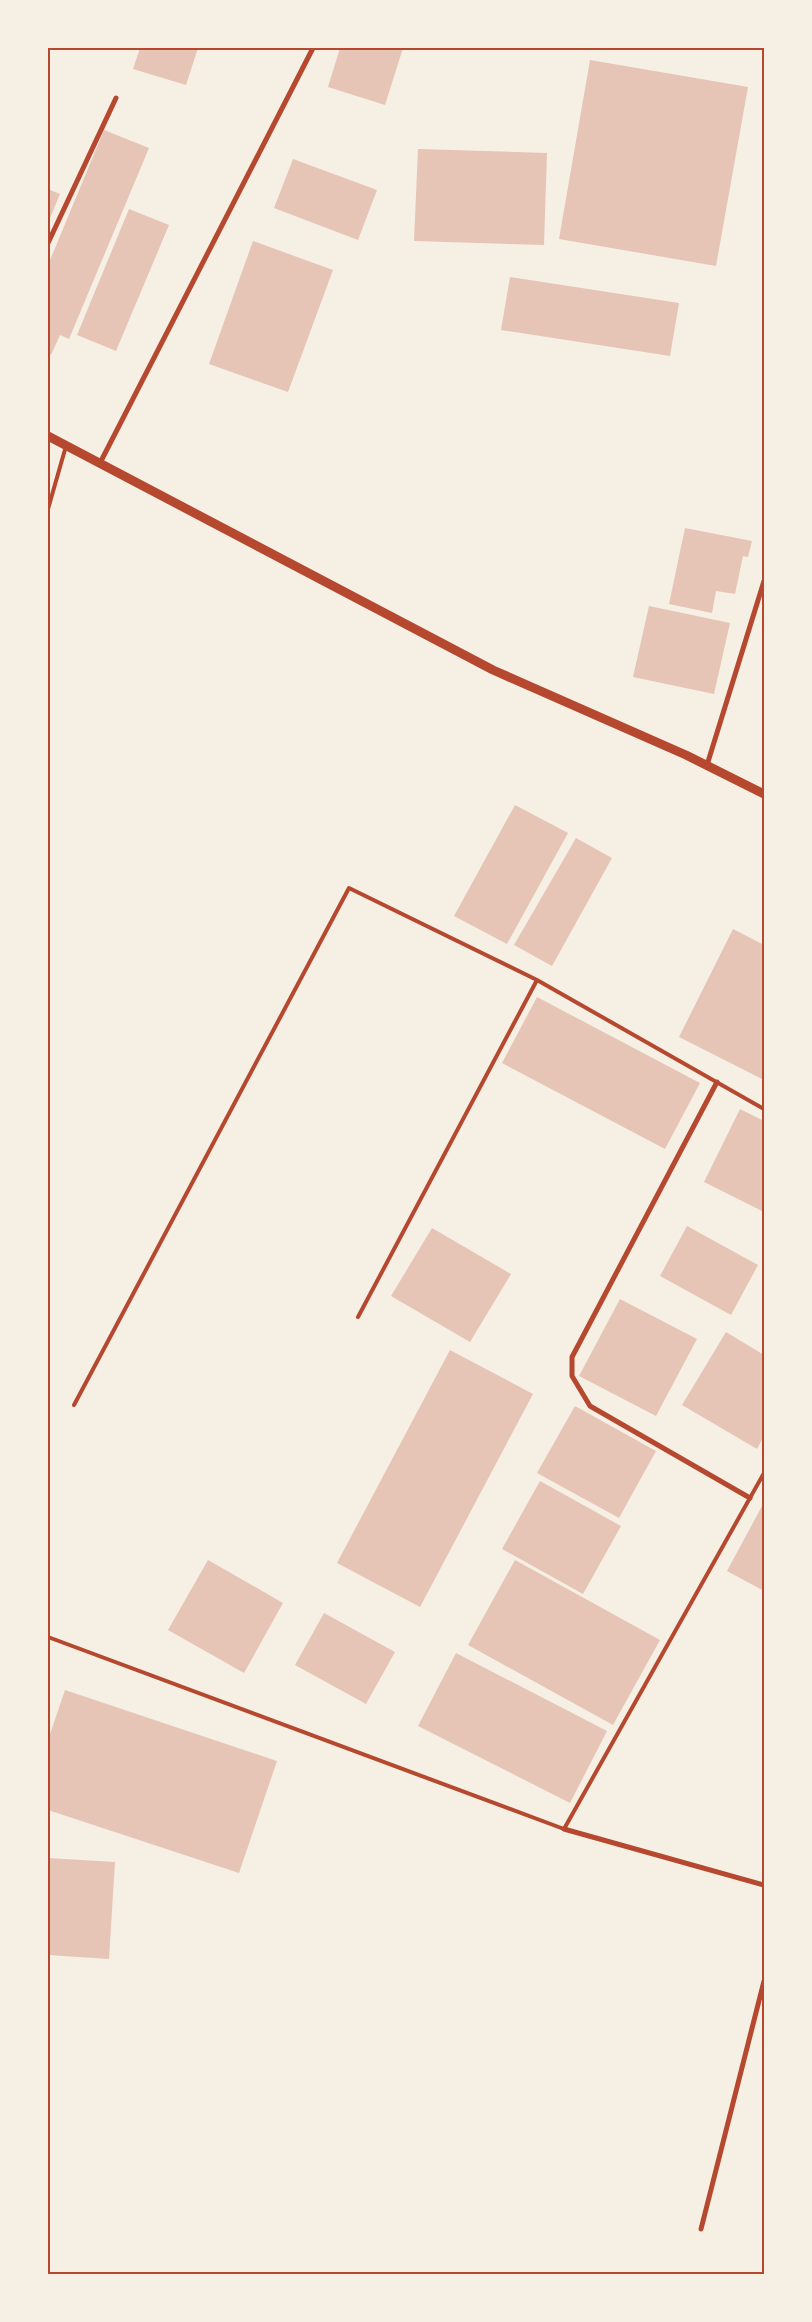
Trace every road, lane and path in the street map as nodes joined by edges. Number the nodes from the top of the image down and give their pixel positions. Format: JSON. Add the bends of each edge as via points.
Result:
{"nodes":[{"id":1,"x":313,"y":48,"type":"edge"},
{"id":2,"x":116,"y":98,"type":"dead end"},
{"id":3,"x":48,"y":243,"type":"edge"},
{"id":4,"x":48,"y":436,"type":"edge"},
{"id":5,"x":66,"y":446,"type":"junction"},
{"id":6,"x":99,"y":464,"type":"junction"},
{"id":7,"x":48,"y":509,"type":"edge"},
{"id":8,"x":764,"y":582,"type":"edge"},
{"id":9,"x":707,"y":766,"type":"junction"},
{"id":10,"x":764,"y":794,"type":"edge"},
{"id":11,"x":537,"y":980,"type":"junction"},
{"id":12,"x":717,"y":1082,"type":"junction"},
{"id":13,"x":764,"y":1109,"type":"edge"},
{"id":14,"x":358,"y":1317,"type":"dead end"},
{"id":15,"x":74,"y":1405,"type":"dead end"},
{"id":16,"x":764,"y":1473,"type":"edge"},
{"id":17,"x":750,"y":1498,"type":"junction"},
{"id":18,"x":48,"y":1637,"type":"edge"},
{"id":19,"x":564,"y":1829,"type":"junction"},
{"id":20,"x":764,"y":1885,"type":"edge"},
{"id":21,"x":764,"y":1981,"type":"edge"},
{"id":22,"x":700,"y":2228,"type":"dead end"}],
"edges":[{"from":1,"to":6,"type":"street"},
{"from":2,"to":3,"type":"street"},
{"from":4,"to":5,"type":"street"},
{"from":5,"to":6,"type":"street"},
{"from":5,"to":7,"type":"lane"},
{"from":6,"to":9,"type":"street","via":[[493,670]]},
{"from":8,"to":9,"type":"street"},
{"from":9,"to":10,"type":"street"},
{"from":11,"to":12,"type":"lane"},
{"from":11,"to":14,"type":"lane"},
{"from":11,"to":15,"type":"lane","via":[[349,888]]},
{"from":12,"to":13,"type":"lane"},
{"from":12,"to":17,"type":"street","via":[[572,1357],[572,1376],[590,1406]]},
{"from":16,"to":17,"type":"lane"},
{"from":17,"to":19,"type":"lane"},
{"from":18,"to":19,"type":"lane"},
{"from":19,"to":20,"type":"street"},
{"from":21,"to":22,"type":"street"}]}
